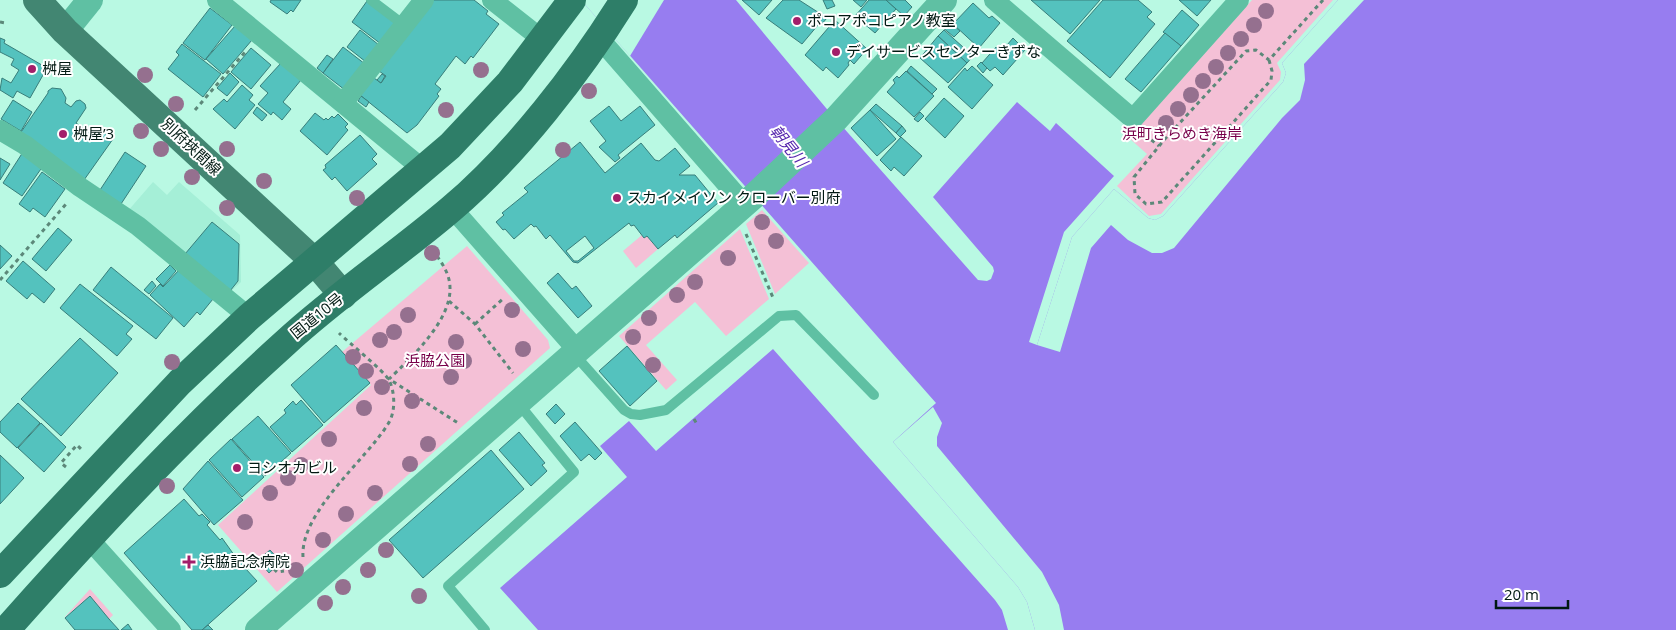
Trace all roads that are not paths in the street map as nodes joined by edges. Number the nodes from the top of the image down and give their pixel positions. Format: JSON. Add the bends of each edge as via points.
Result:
{"nodes":[{"id":1,"x":37,"y":0,"type":"edge"},
{"id":2,"x":90,"y":0,"type":"edge"},
{"id":3,"x":217,"y":0,"type":"edge"},
{"id":4,"x":371,"y":0,"type":"edge"},
{"id":5,"x":424,"y":0,"type":"edge"},
{"id":6,"x":492,"y":0,"type":"edge"},
{"id":7,"x":572,"y":0,"type":"edge"},
{"id":8,"x":624,"y":0,"type":"edge"},
{"id":9,"x":944,"y":0,"type":"edge"},
{"id":10,"x":994,"y":0,"type":"edge"},
{"id":11,"x":1238,"y":0,"type":"edge"},
{"id":12,"x":404,"y":25,"type":"junction"},
{"id":13,"x":65,"y":31,"type":"junction"},
{"id":14,"x":602,"y":33,"type":"junction"},
{"id":15,"x":543,"y":40,"type":"junction"},
{"id":16,"x":343,"y":103,"type":"junction"},
{"id":17,"x":0,"y":130,"type":"edge"},
{"id":18,"x":424,"y":170,"type":"junction"},
{"id":19,"x":744,"y":204,"type":"junction"},
{"id":20,"x":452,"y":208,"type":"junction"},
{"id":21,"x":315,"y":262,"type":"junction"},
{"id":22,"x":343,"y":295,"type":"junction"},
{"id":23,"x":249,"y":317,"type":"junction"},
{"id":24,"x":576,"y":351,"type":"junction"},
{"id":25,"x":874,"y":395,"type":"dead end"},
{"id":26,"x":523,"y":397,"type":"junction"},
{"id":27,"x":88,"y":538,"type":"junction"},
{"id":28,"x":0,"y":574,"type":"edge"},
{"id":29,"x":6,"y":630,"type":"edge"},
{"id":30,"x":171,"y":630,"type":"edge"},
{"id":31,"x":258,"y":630,"type":"edge"},
{"id":32,"x":486,"y":630,"type":"edge"}],
"edges":[{"from":1,"to":13,"type":"main road","name":"別府挾間線"},
{"from":2,"to":13,"type":"street"},
{"from":3,"to":16,"type":"street"},
{"from":4,"to":12,"type":"lane"},
{"from":5,"to":12,"type":"street"},
{"from":6,"to":15,"type":"street"},
{"from":7,"to":15,"type":"highway"},
{"from":8,"to":14,"type":"highway","name":"国道10号"},
{"from":9,"to":19,"type":"street","via":[[836,119]]},
{"from":10,"to":11,"type":"street","via":[[1133,119]]},
{"from":12,"to":16,"type":"street"},
{"from":13,"to":21,"type":"main road","name":"別府挾間線"},
{"from":14,"to":19,"type":"street"},
{"from":14,"to":20,"type":"highway","name":"国道10号","via":[[543,113]]},
{"from":15,"to":18,"type":"highway","via":[[483,113]]},
{"from":16,"to":18,"type":"street"},
{"from":17,"to":23,"type":"street","via":[[138,226]]},
{"from":18,"to":21,"type":"highway"},
{"from":19,"to":24,"type":"street"},
{"from":20,"to":22,"type":"highway","name":"国道10号"},
{"from":20,"to":24,"type":"street"},
{"from":21,"to":22,"type":"main road","name":"別府挾間線"},
{"from":21,"to":23,"type":"highway"},
{"from":22,"to":27,"type":"highway","name":"国道10号","via":[[286,342],[228,397]]},
{"from":23,"to":28,"type":"highway","via":[[164,397]]},
{"from":24,"to":25,"type":"lane","via":[[624,410],[640,415],[666,410],[779,316],[796,315]]},
{"from":24,"to":26,"type":"street"},
{"from":26,"to":31,"type":"street"},
{"from":26,"to":32,"type":"lane","via":[[574,472],[448,586]]},
{"from":27,"to":29,"type":"highway","name":"国道10号"},
{"from":27,"to":30,"type":"street"}]}
